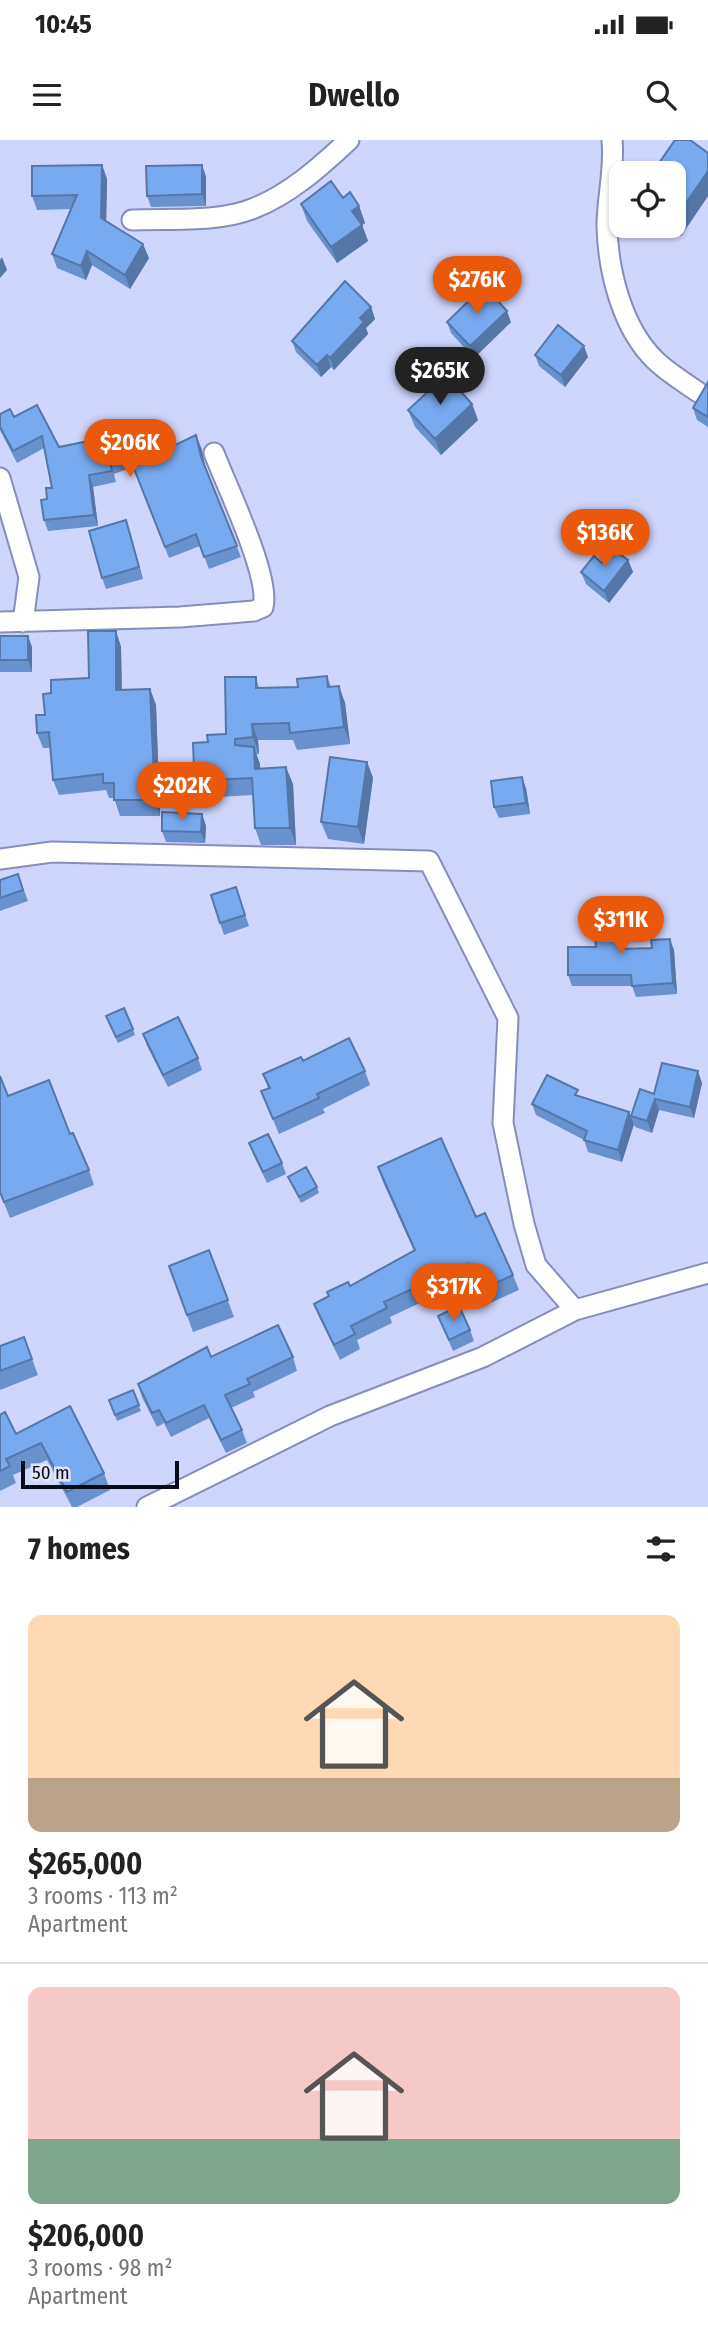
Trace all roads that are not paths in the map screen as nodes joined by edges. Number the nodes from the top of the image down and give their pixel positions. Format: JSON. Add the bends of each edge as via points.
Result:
{"nodes":[{"id":1,"x":349,"y":140,"type":"edge"},
{"id":2,"x":612,"y":140,"type":"edge"},
{"id":3,"x":132,"y":220,"type":"dead end"},
{"id":4,"x":698,"y":392,"type":"dead end"},
{"id":5,"x":214,"y":453,"type":"dead end"},
{"id":6,"x":0,"y":478,"type":"edge"},
{"id":7,"x":0,"y":622,"type":"edge"},
{"id":8,"x":23,"y":622,"type":"junction"},
{"id":9,"x":0,"y":859,"type":"edge"},
{"id":10,"x":708,"y":1273,"type":"edge"},
{"id":11,"x":575,"y":1310,"type":"junction"},
{"id":12,"x":147,"y":1507,"type":"edge"}],
"edges":[{"from":1,"to":3,"type":"street","via":[[282,194],[249,210]]},
{"from":2,"to":4,"type":"street","via":[[614,167],[607,226],[619,300],[638,339],[655,360]]},
{"from":5,"to":8,"type":"street","via":[[258,567],[263,607],[180,617]]},
{"from":6,"to":8,"type":"street","via":[[29,578]]},
{"from":7,"to":8,"type":"street"},
{"from":9,"to":11,"type":"street","via":[[52,852],[429,861],[508,1018],[503,1123],[524,1224],[536,1265]]},
{"from":10,"to":11,"type":"street"},
{"from":11,"to":12,"type":"street","via":[[483,1357],[330,1416]]}]}
